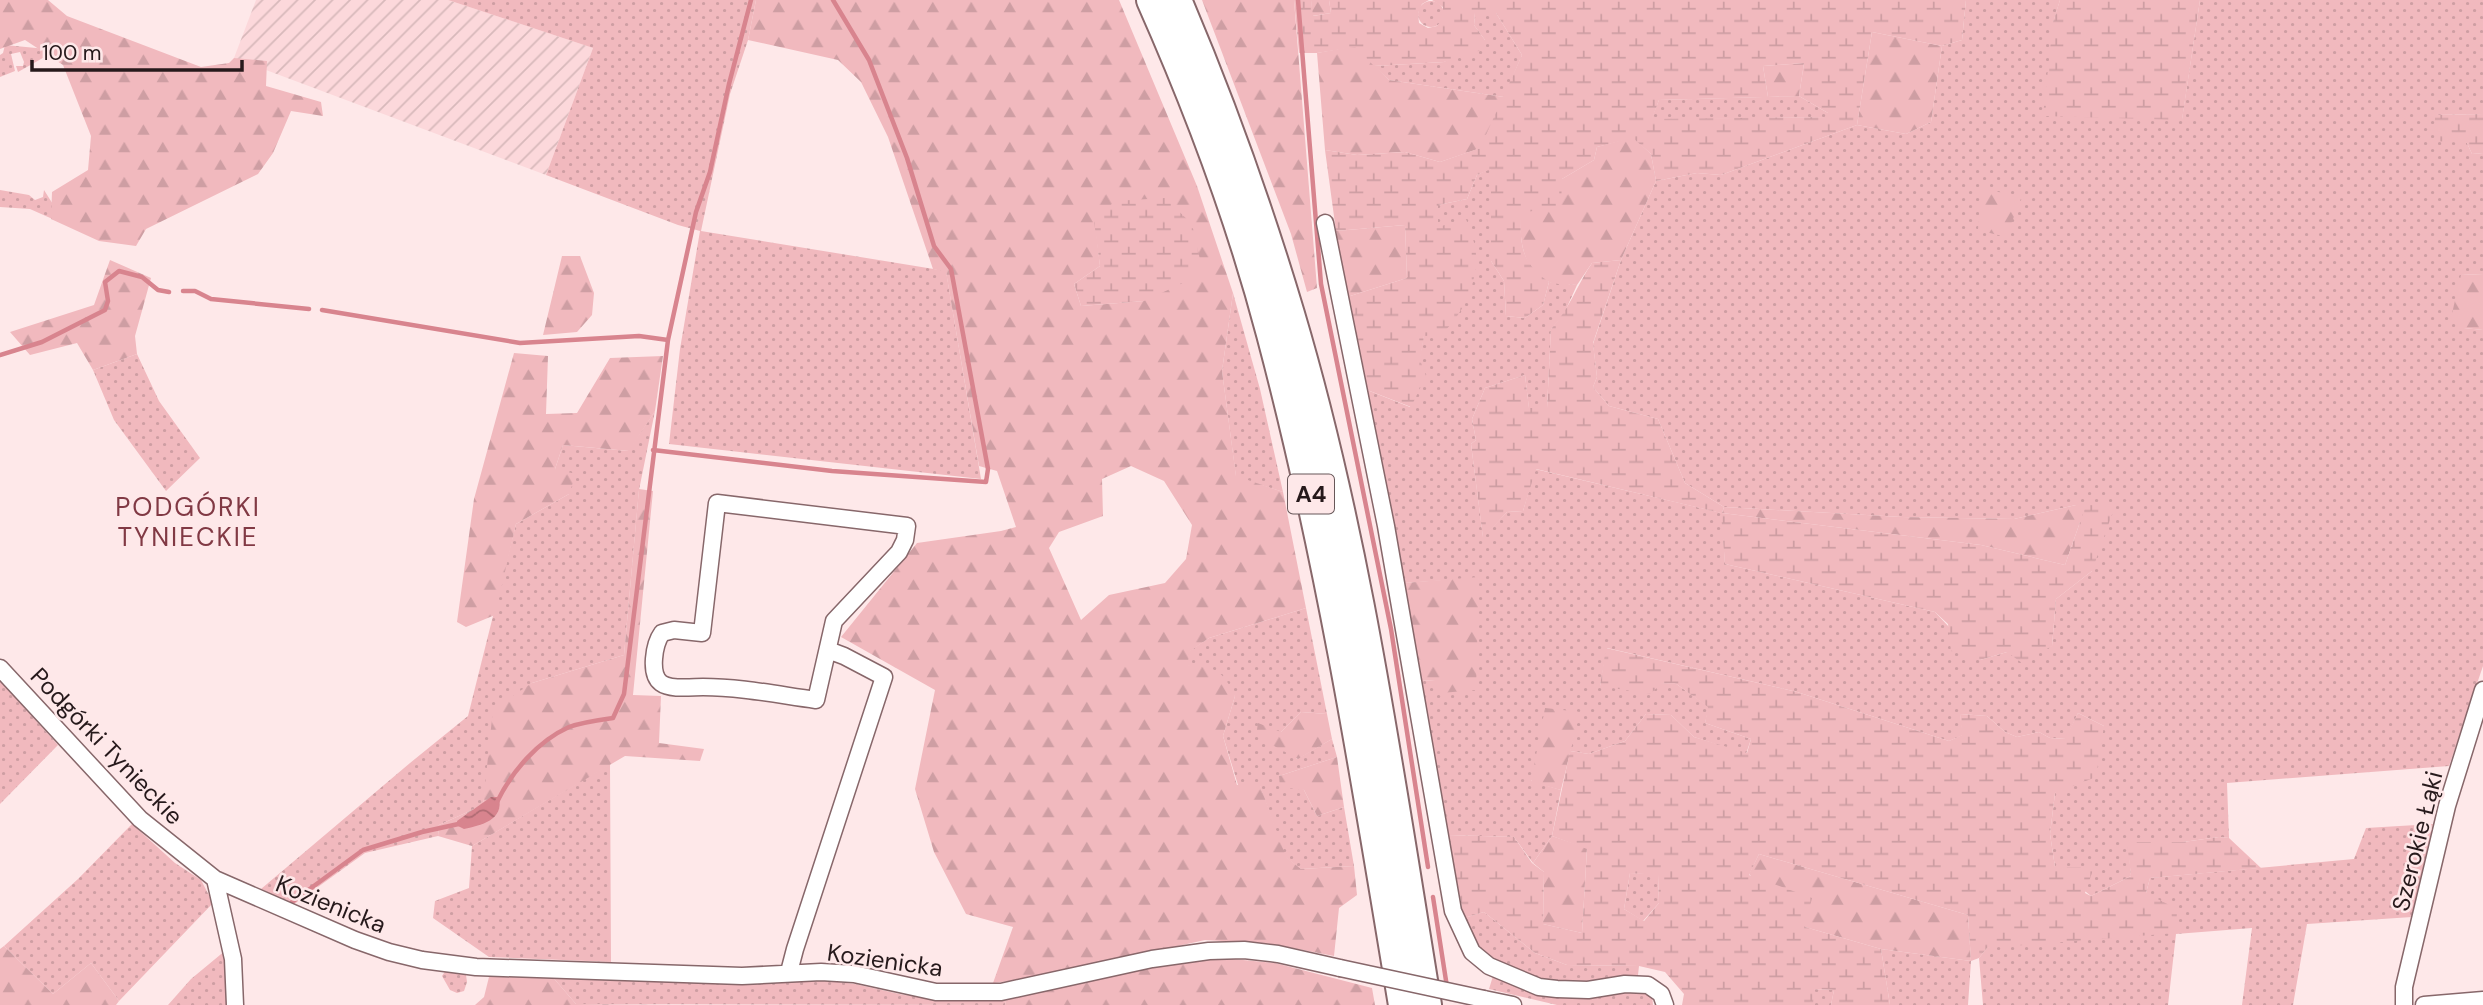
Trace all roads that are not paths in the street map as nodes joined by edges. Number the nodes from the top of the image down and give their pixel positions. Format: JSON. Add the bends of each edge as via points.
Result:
{"nodes":[{"id":1,"x":1152,"y":0,"type":"edge"},
{"id":2,"x":1177,"y":0,"type":"edge"},
{"id":3,"x":1325,"y":223,"type":"dead end"},
{"id":4,"x":828,"y":650,"type":"junction"},
{"id":5,"x":0,"y":668,"type":"edge"},
{"id":6,"x":2483,"y":690,"type":"edge"},
{"id":7,"x":215,"y":879,"type":"junction"},
{"id":8,"x":789,"y":972,"type":"junction"},
{"id":9,"x":2483,"y":1000,"type":"edge"},
{"id":10,"x":235,"y":1005,"type":"edge"},
{"id":11,"x":1403,"y":1005,"type":"edge"},
{"id":12,"x":1427,"y":1005,"type":"edge"},
{"id":13,"x":1513,"y":1005,"type":"edge"},
{"id":14,"x":1665,"y":1005,"type":"edge"},
{"id":15,"x":2404,"y":1005,"type":"edge"},
{"id":16,"x":2425,"y":1005,"type":"edge"}],
"edges":[{"from":1,"to":11,"type":"highway","number":"A4","via":[[1235,217],[1296,428],[1346,671]]},
{"from":2,"to":12,"type":"highway","number":"A4","via":[[1260,216],[1323,439],[1371,672]]},
{"from":3,"to":14,"type":"street","via":[[1385,526],[1453,912],[1464,939],[1479,960],[1539,987],[1573,990],[1648,985],[1661,994]]},
{"from":4,"to":4,"type":"street","via":[[834,621],[899,552],[907,526],[717,503],[702,633],[662,633],[657,640],[657,680],[667,686],[816,700]]},
{"from":4,"to":8,"type":"street","via":[[884,677]]},
{"from":5,"to":7,"type":"street","name":"Podgórki Tynieckie","via":[[140,819]]},
{"from":6,"to":15,"type":"street","name":"Szerokie Łąki","via":[[2447,806],[2404,987]]},
{"from":7,"to":8,"type":"street","name":"Kozienicka","via":[[355,940],[422,960],[476,967],[742,976]]},
{"from":7,"to":10,"type":"street","via":[[233,959]]},
{"from":8,"to":13,"type":"street","name":"Kozienicka","bridge":true,"via":[[854,974],[936,992],[1002,992],[1152,959],[1244,950]]},
{"from":9,"to":16,"type":"street"}]}
